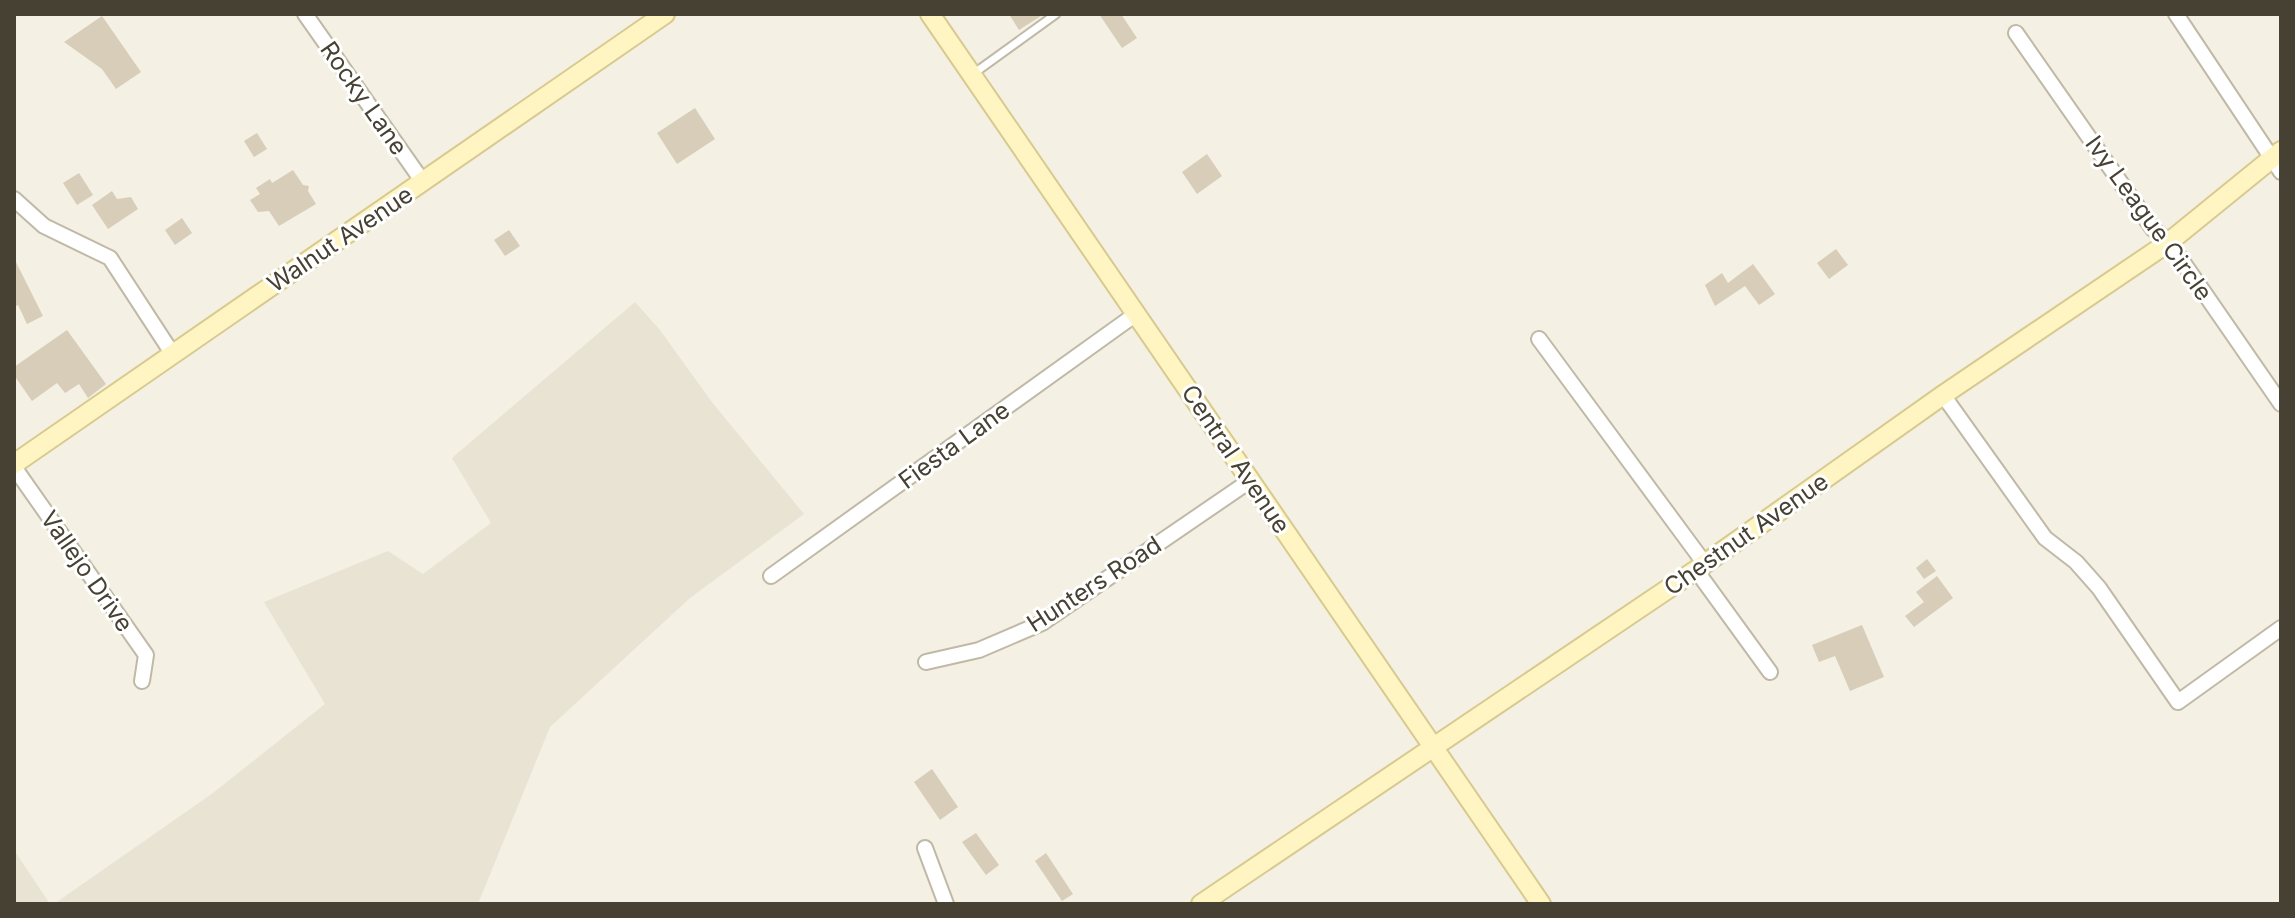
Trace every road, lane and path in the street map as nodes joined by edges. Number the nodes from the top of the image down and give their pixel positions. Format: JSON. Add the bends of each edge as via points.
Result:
{"nodes":[{"id":1,"x":305,"y":14,"type":"edge"},
{"id":2,"x":665,"y":14,"type":"edge"},
{"id":3,"x":930,"y":14,"type":"edge"},
{"id":4,"x":1056,"y":14,"type":"edge"},
{"id":5,"x":2176,"y":14,"type":"edge"},
{"id":6,"x":2016,"y":33,"type":"dead end"},
{"id":7,"x":971,"y":75,"type":"junction"},
{"id":8,"x":2278,"y":161,"type":"edge"},
{"id":9,"x":423,"y":182,"type":"junction"},
{"id":10,"x":14,"y":199,"type":"edge"},
{"id":11,"x":2169,"y":242,"type":"junction"},
{"id":12,"x":1136,"y":314,"type":"junction"},
{"id":13,"x":1539,"y":339,"type":"dead end"},
{"id":14,"x":172,"y":353,"type":"junction"},
{"id":15,"x":1943,"y":395,"type":"junction"},
{"id":16,"x":2281,"y":404,"type":"edge"},
{"id":17,"x":14,"y":465,"type":"edge"},
{"id":18,"x":1251,"y":480,"type":"junction"},
{"id":19,"x":1701,"y":567,"type":"junction"},
{"id":20,"x":771,"y":576,"type":"dead end"},
{"id":21,"x":2281,"y":628,"type":"edge"},
{"id":22,"x":926,"y":662,"type":"dead end"},
{"id":23,"x":1770,"y":672,"type":"dead end"},
{"id":24,"x":142,"y":681,"type":"dead end"},
{"id":25,"x":1432,"y":748,"type":"junction"},
{"id":26,"x":925,"y":848,"type":"dead end"},
{"id":27,"x":946,"y":904,"type":"edge"},
{"id":28,"x":1201,"y":904,"type":"edge"},
{"id":29,"x":1541,"y":904,"type":"edge"}],
"edges":[{"from":1,"to":9,"type":"street","name":"Rocky Lane"},
{"from":2,"to":9,"type":"street","name":"Walnut Avenue"},
{"from":3,"to":7,"type":"street","name":"Central Avenue"},
{"from":4,"to":7,"type":"lane"},
{"from":5,"to":8,"type":"street"},
{"from":6,"to":11,"type":"street","name":"Ivy League Circle","via":[[2153,229]]},
{"from":7,"to":12,"type":"street","name":"Central Avenue"},
{"from":8,"to":11,"type":"street","name":"Chestnut Avenue"},
{"from":9,"to":14,"type":"street","name":"Walnut Avenue"},
{"from":10,"to":14,"type":"street","via":[[44,226],[110,258]]},
{"from":11,"to":15,"type":"street","name":"Chestnut Avenue"},
{"from":11,"to":16,"type":"street","name":"Ivy League Circle"},
{"from":12,"to":18,"type":"street","name":"Central Avenue"},
{"from":12,"to":20,"type":"street","name":"Fiesta Lane"},
{"from":13,"to":19,"type":"street"},
{"from":14,"to":17,"type":"street","name":"Walnut Avenue"},
{"from":15,"to":19,"type":"street","name":"Chestnut Avenue"},
{"from":15,"to":21,"type":"street","via":[[2045,538],[2099,588],[2178,702]]},
{"from":17,"to":24,"type":"street","name":"Vallejo Drive","via":[[146,655]]},
{"from":18,"to":22,"type":"street","name":"Hunters Road","via":[[1042,623],[979,650]]},
{"from":18,"to":25,"type":"street","name":"Central Avenue"},
{"from":19,"to":23,"type":"street"},
{"from":19,"to":25,"type":"street","name":"Chestnut Avenue"},
{"from":25,"to":28,"type":"street","name":"Chestnut Avenue"},
{"from":25,"to":29,"type":"street","name":"Central Avenue"},
{"from":26,"to":27,"type":"street"}]}
